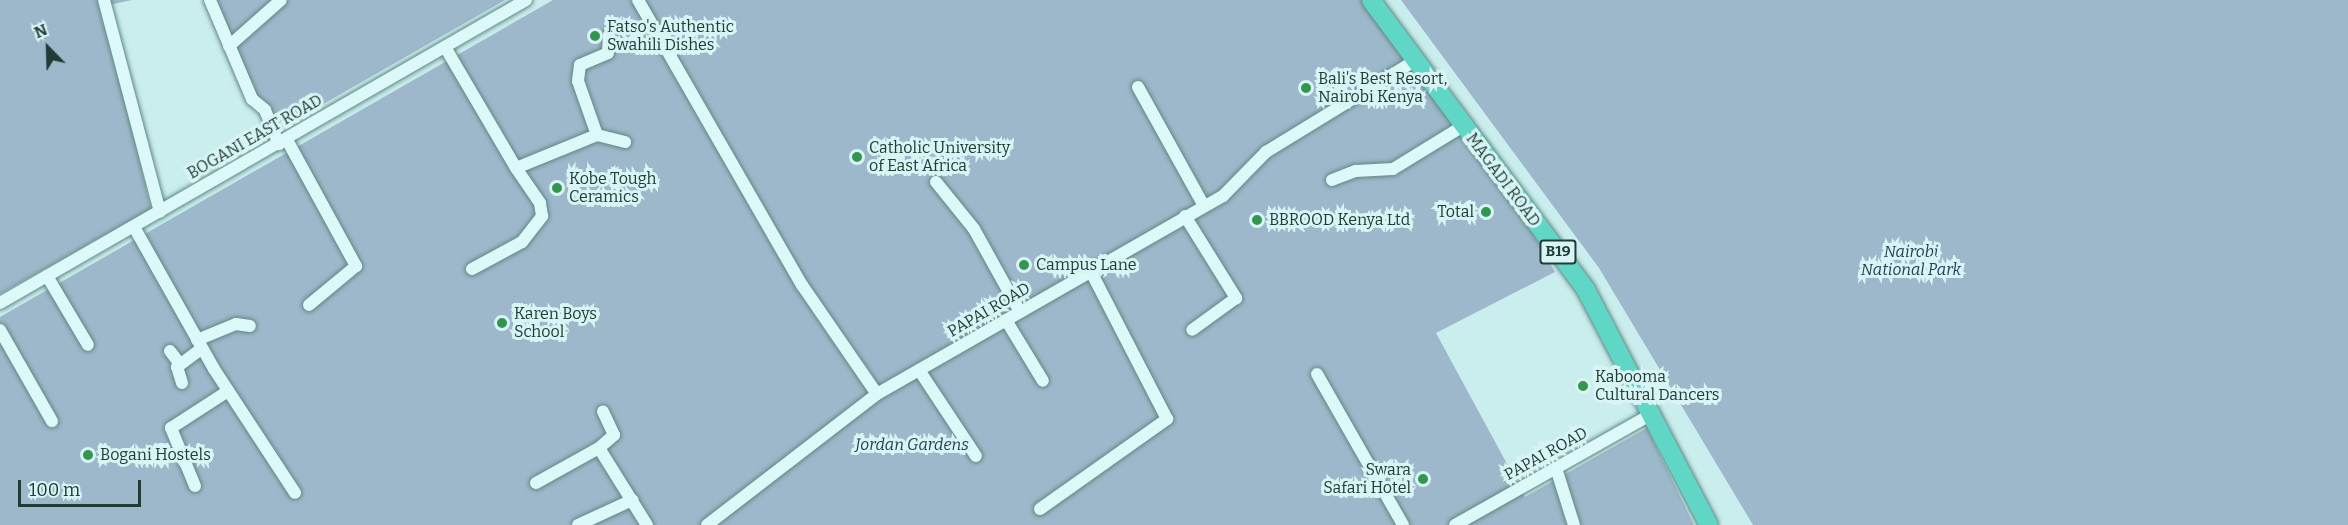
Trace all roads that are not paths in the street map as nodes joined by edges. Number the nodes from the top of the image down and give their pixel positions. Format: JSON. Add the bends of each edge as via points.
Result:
{"nodes":[{"id":1,"x":104,"y":0,"type":"edge"},
{"id":2,"x":210,"y":0,"type":"edge"},
{"id":3,"x":281,"y":0,"type":"edge"},
{"id":4,"x":526,"y":0,"type":"edge"},
{"id":5,"x":638,"y":0,"type":"edge"},
{"id":6,"x":1371,"y":0,"type":"edge"},
{"id":7,"x":609,"y":35,"type":"dead end"},
{"id":8,"x":230,"y":46,"type":"junction"},
{"id":9,"x":445,"y":46,"type":"junction"},
{"id":10,"x":1416,"y":60,"type":"junction"},
{"id":11,"x":1138,"y":87,"type":"dead end"},
{"id":12,"x":1463,"y":126,"type":"junction"},
{"id":13,"x":597,"y":135,"type":"junction"},
{"id":14,"x":283,"y":142,"type":"junction"},
{"id":15,"x":625,"y":142,"type":"dead end"},
{"id":16,"x":516,"y":168,"type":"junction"},
{"id":17,"x":1332,"y":180,"type":"dead end"},
{"id":18,"x":936,"y":182,"type":"dead end"},
{"id":19,"x":1204,"y":206,"type":"junction"},
{"id":20,"x":160,"y":212,"type":"junction"},
{"id":21,"x":1185,"y":216,"type":"junction"},
{"id":22,"x":134,"y":227,"type":"junction"},
{"id":23,"x":472,"y":269,"type":"dead end"},
{"id":24,"x":1090,"y":270,"type":"junction"},
{"id":25,"x":47,"y":276,"type":"junction"},
{"id":26,"x":0,"y":303,"type":"edge"},
{"id":27,"x":309,"y":305,"type":"dead end"},
{"id":28,"x":1020,"y":312,"type":"junction"},
{"id":29,"x":1006,"y":320,"type":"junction"},
{"id":30,"x":250,"y":326,"type":"dead end"},
{"id":31,"x":0,"y":330,"type":"edge"},
{"id":32,"x":1192,"y":330,"type":"dead end"},
{"id":33,"x":199,"y":344,"type":"junction"},
{"id":34,"x":88,"y":345,"type":"dead end"},
{"id":35,"x":170,"y":351,"type":"dead end"},
{"id":36,"x":179,"y":363,"type":"junction"},
{"id":37,"x":919,"y":370,"type":"junction"},
{"id":38,"x":1317,"y":374,"type":"dead end"},
{"id":39,"x":1042,"y":381,"type":"dead end"},
{"id":40,"x":182,"y":383,"type":"dead end"},
{"id":41,"x":228,"y":391,"type":"junction"},
{"id":42,"x":877,"y":394,"type":"junction"},
{"id":43,"x":603,"y":411,"type":"dead end"},
{"id":44,"x":1654,"y":413,"type":"junction"},
{"id":45,"x":51,"y":421,"type":"dead end"},
{"id":46,"x":599,"y":447,"type":"junction"},
{"id":47,"x":976,"y":456,"type":"dead end"},
{"id":48,"x":1556,"y":468,"type":"junction"},
{"id":49,"x":536,"y":483,"type":"dead end"},
{"id":50,"x":195,"y":486,"type":"dead end"},
{"id":51,"x":295,"y":493,"type":"dead end"},
{"id":52,"x":632,"y":500,"type":"junction"},
{"id":53,"x":1040,"y":509,"type":"dead end"},
{"id":54,"x":578,"y":525,"type":"edge"},
{"id":55,"x":647,"y":525,"type":"edge"},
{"id":56,"x":707,"y":525,"type":"edge"},
{"id":57,"x":1403,"y":525,"type":"edge"},
{"id":58,"x":1455,"y":525,"type":"edge"},
{"id":59,"x":1575,"y":525,"type":"edge"},
{"id":60,"x":1709,"y":525,"type":"edge"}],
"edges":[{"from":1,"to":20,"type":"street"},
{"from":2,"to":8,"type":"street"},
{"from":3,"to":8,"type":"street"},
{"from":4,"to":9,"type":"street","name":"BOGANI EAST ROAD"},
{"from":5,"to":42,"type":"street","via":[[802,285]]},
{"from":6,"to":10,"type":"highway","name":"MAGADI ROAD","number":"B19"},
{"from":7,"to":13,"type":"street","via":[[608,53],[580,65],[578,81]]},
{"from":8,"to":14,"type":"street"},
{"from":9,"to":14,"type":"street","name":"BOGANI EAST ROAD"},
{"from":9,"to":16,"type":"street"},
{"from":10,"to":12,"type":"highway","name":"MAGADI ROAD","number":"B19"},
{"from":10,"to":19,"type":"street","name":"PAPAI ROAD","via":[[1266,152],[1230,190]]},
{"from":11,"to":19,"type":"street"},
{"from":12,"to":17,"type":"street","via":[[1393,169],[1356,171]]},
{"from":12,"to":44,"type":"highway","name":"MAGADI ROAD","number":"B19","via":[[1586,290]]},
{"from":13,"to":15,"type":"street"},
{"from":13,"to":16,"type":"street"},
{"from":14,"to":20,"type":"street","name":"BOGANI EAST ROAD"},
{"from":14,"to":27,"type":"street","via":[[356,266]]},
{"from":16,"to":23,"type":"street","via":[[540,203],[542,216],[522,242]]},
{"from":18,"to":28,"type":"street","via":[[974,229]]},
{"from":19,"to":21,"type":"street","name":"PAPAI ROAD"},
{"from":20,"to":22,"type":"street","name":"BOGANI EAST ROAD"},
{"from":21,"to":24,"type":"street","name":"PAPAI ROAD"},
{"from":21,"to":32,"type":"street","via":[[1236,298]]},
{"from":22,"to":25,"type":"street","name":"BOGANI EAST ROAD"},
{"from":22,"to":33,"type":"street"},
{"from":24,"to":28,"type":"street","name":"PAPAI ROAD"},
{"from":24,"to":53,"type":"street","via":[[1167,419]]},
{"from":25,"to":26,"type":"street","name":"BOGANI EAST ROAD"},
{"from":25,"to":34,"type":"street"},
{"from":28,"to":29,"type":"street","name":"PAPAI ROAD"},
{"from":29,"to":37,"type":"street","name":"PAPAI ROAD"},
{"from":29,"to":39,"type":"street"},
{"from":30,"to":33,"type":"street","via":[[236,324]]},
{"from":31,"to":45,"type":"street"},
{"from":33,"to":36,"type":"street"},
{"from":33,"to":41,"type":"street"},
{"from":35,"to":36,"type":"street"},
{"from":36,"to":40,"type":"street"},
{"from":37,"to":42,"type":"street","name":"PAPAI ROAD"},
{"from":37,"to":47,"type":"street"},
{"from":38,"to":57,"type":"street"},
{"from":41,"to":50,"type":"street","via":[[171,428]]},
{"from":41,"to":51,"type":"street"},
{"from":42,"to":56,"type":"street","name":"PAPAI ROAD"},
{"from":43,"to":46,"type":"street","via":[[614,433]]},
{"from":44,"to":48,"type":"street","name":"PAPAI ROAD"},
{"from":44,"to":60,"type":"highway","name":"MAGADI ROAD","number":"B19"},
{"from":46,"to":49,"type":"street"},
{"from":46,"to":52,"type":"street"},
{"from":48,"to":58,"type":"street","name":"PAPAI ROAD"},
{"from":48,"to":59,"type":"street"},
{"from":52,"to":54,"type":"street"},
{"from":52,"to":55,"type":"street"}]}
